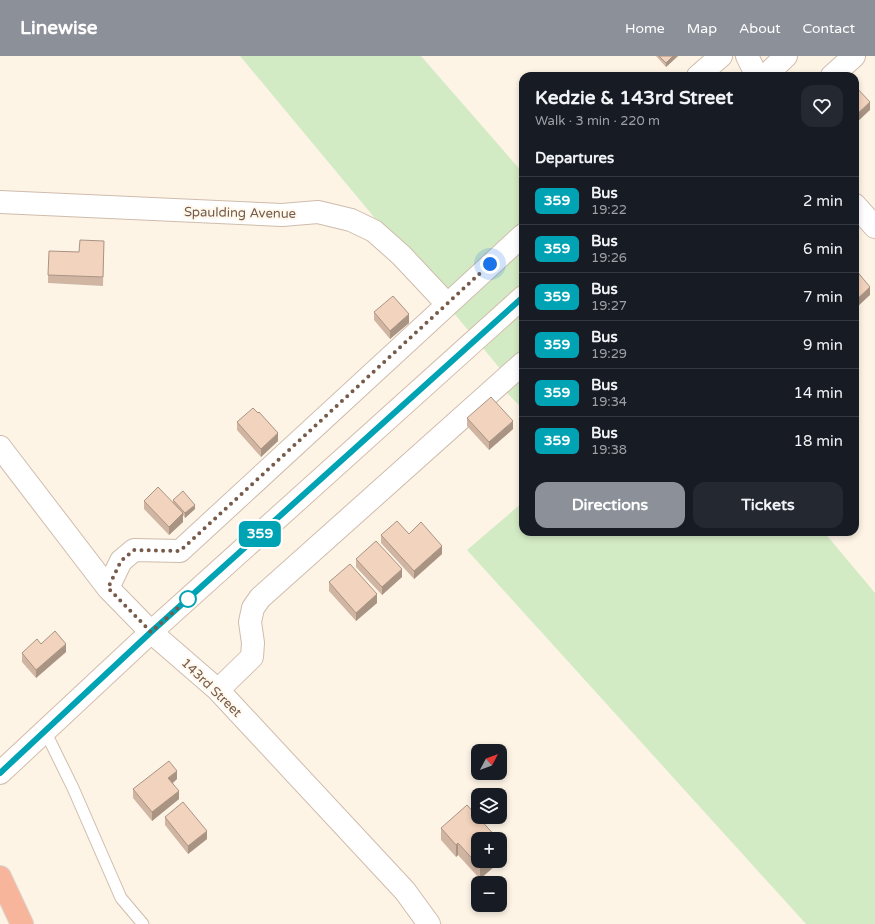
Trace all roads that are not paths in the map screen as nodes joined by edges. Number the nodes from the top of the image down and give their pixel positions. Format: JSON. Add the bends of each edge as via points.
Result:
{"nodes":[{"id":1,"x":721,"y":56,"type":"edge"},
{"id":2,"x":747,"y":56,"type":"edge"},
{"id":3,"x":786,"y":56,"type":"edge"},
{"id":4,"x":854,"y":56,"type":"edge"},
{"id":5,"x":703,"y":72,"type":"edge"},
{"id":6,"x":755,"y":72,"type":"edge"},
{"id":7,"x":769,"y":72,"type":"edge"},
{"id":8,"x":836,"y":72,"type":"edge"},
{"id":9,"x":0,"y":202,"type":"edge"},
{"id":10,"x":859,"y":209,"type":"edge"},
{"id":11,"x":874,"y":225,"type":"edge"},
{"id":12,"x":519,"y":239,"type":"edge"},
{"id":13,"x":519,"y":301,"type":"edge"},
{"id":14,"x":447,"y":304,"type":"junction"},
{"id":15,"x":519,"y":367,"type":"edge"},
{"id":16,"x":0,"y":447,"type":"edge"},
{"id":17,"x":108,"y":588,"type":"junction"},
{"id":18,"x":151,"y":632,"type":"junction"},
{"id":19,"x":218,"y":690,"type":"junction"},
{"id":20,"x":45,"y":731,"type":"junction"},
{"id":21,"x":0,"y":773,"type":"edge"},
{"id":22,"x":0,"y":877,"type":"edge"},
{"id":23,"x":0,"y":888,"type":"edge"},
{"id":24,"x":10,"y":924,"type":"edge"},
{"id":25,"x":22,"y":924,"type":"edge"},
{"id":26,"x":143,"y":924,"type":"edge"},
{"id":27,"x":429,"y":924,"type":"edge"}],
"edges":[{"from":1,"to":5,"type":"street"},
{"from":2,"to":6,"type":"street"},
{"from":3,"to":7,"type":"street"},
{"from":4,"to":8,"type":"street"},
{"from":9,"to":14,"type":"street","name":"Spaulding Avenue","via":[[282,215],[318,212],[351,220],[374,231],[401,255]]},
{"from":10,"to":11,"type":"street"},
{"from":12,"to":14,"type":"street"},
{"from":13,"to":18,"type":"street"},
{"from":14,"to":17,"type":"street","via":[[180,551],[134,550],[121,561]]},
{"from":15,"to":19,"type":"street","via":[[260,598],[253,608],[250,622],[252,657]]},
{"from":16,"to":17,"type":"street","name":"143rd Street"},
{"from":17,"to":18,"type":"street","name":"143rd Street"},
{"from":18,"to":19,"type":"street","name":"143rd Street"},
{"from":18,"to":20,"type":"street"},
{"from":19,"to":27,"type":"street","name":"143rd Street","via":[[405,891]]},
{"from":20,"to":21,"type":"street"},
{"from":20,"to":26,"type":"lane","via":[[122,898]]},
{"from":22,"to":25,"type":"highway"},
{"from":23,"to":24,"type":"highway"}]}
